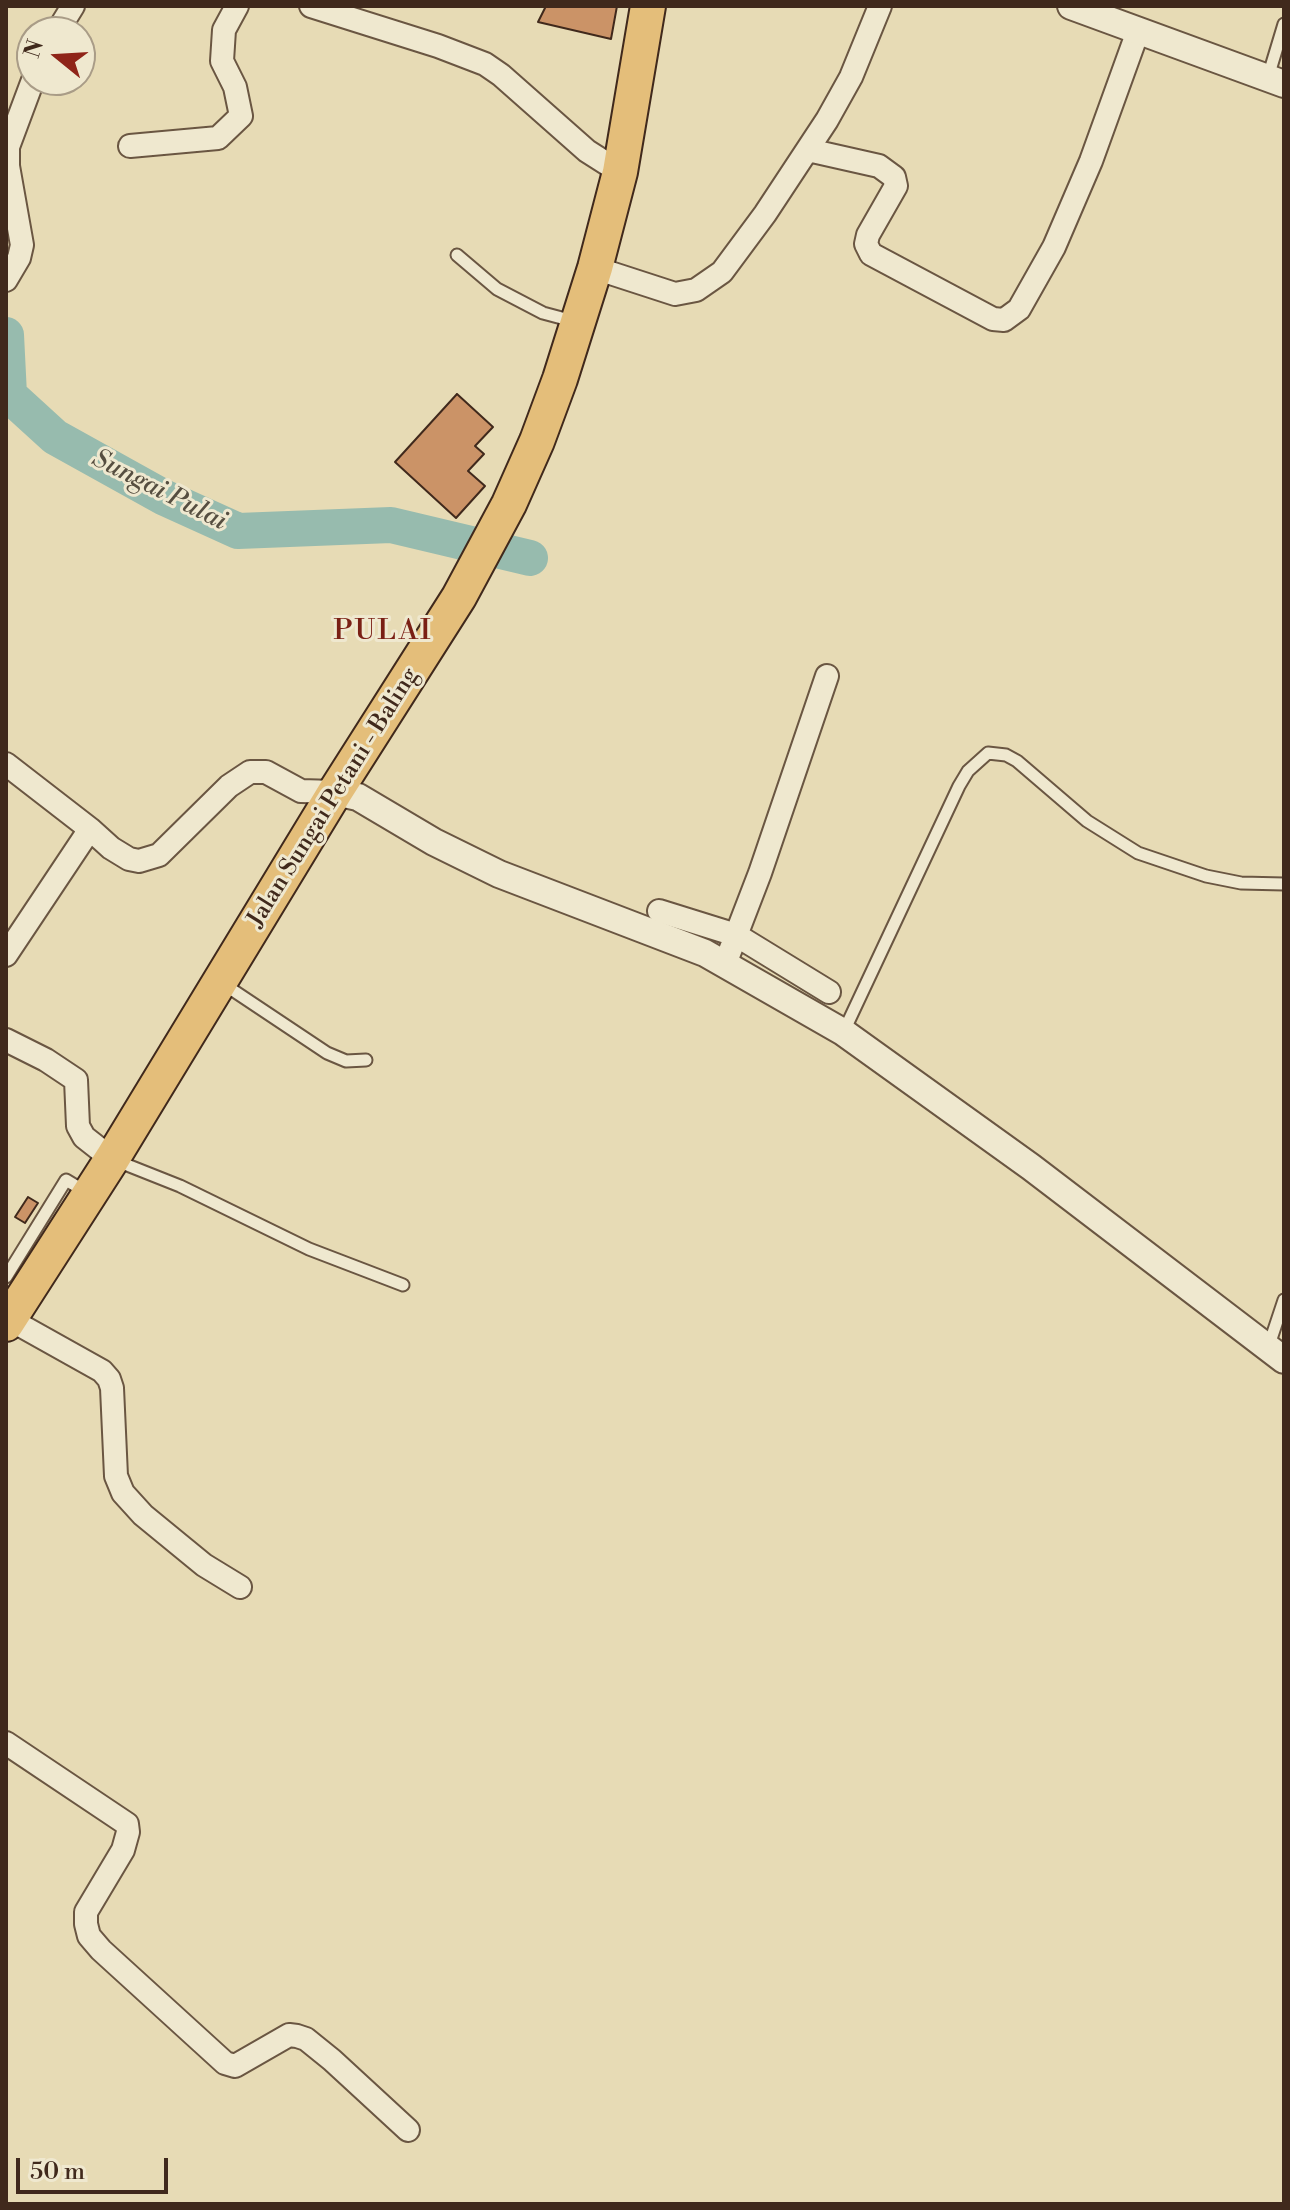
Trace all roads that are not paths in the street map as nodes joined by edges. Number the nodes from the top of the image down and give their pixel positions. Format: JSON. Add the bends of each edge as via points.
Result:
{"nodes":[{"id":1,"x":237,"y":6,"type":"edge"},
{"id":2,"x":311,"y":6,"type":"edge"},
{"id":3,"x":648,"y":6,"type":"edge"},
{"id":4,"x":880,"y":6,"type":"edge"},
{"id":5,"x":1071,"y":6,"type":"edge"},
{"id":6,"x":1284,"y":24,"type":"edge"},
{"id":7,"x":1138,"y":31,"type":"junction"},
{"id":8,"x":1276,"y":81,"type":"edge"},
{"id":9,"x":27,"y":96,"type":"edge"},
{"id":10,"x":130,"y":146,"type":"dead end"},
{"id":11,"x":808,"y":150,"type":"junction"},
{"id":12,"x":620,"y":172,"type":"junction"},
{"id":13,"x":457,"y":255,"type":"dead end"},
{"id":14,"x":595,"y":268,"type":"junction"},
{"id":15,"x":9,"y":276,"type":"edge"},
{"id":16,"x":579,"y":323,"type":"junction"},
{"id":17,"x":827,"y":676,"type":"dead end"},
{"id":18,"x":6,"y":764,"type":"edge"},
{"id":19,"x":335,"y":792,"type":"junction"},
{"id":20,"x":90,"y":829,"type":"junction"},
{"id":21,"x":1284,"y":884,"type":"edge"},
{"id":22,"x":659,"y":911,"type":"dead end"},
{"id":23,"x":736,"y":935,"type":"junction"},
{"id":24,"x":6,"y":955,"type":"edge"},
{"id":25,"x":725,"y":964,"type":"junction"},
{"id":26,"x":221,"y":983,"type":"junction"},
{"id":27,"x":829,"y":992,"type":"dead end"},
{"id":28,"x":843,"y":1032,"type":"junction"},
{"id":29,"x":6,"y":1040,"type":"edge"},
{"id":30,"x":366,"y":1060,"type":"dead end"},
{"id":31,"x":112,"y":1159,"type":"junction"},
{"id":32,"x":90,"y":1195,"type":"junction"},
{"id":33,"x":6,"y":1277,"type":"edge"},
{"id":34,"x":403,"y":1285,"type":"dead end"},
{"id":35,"x":1284,"y":1300,"type":"edge"},
{"id":36,"x":8,"y":1322,"type":"edge"},
{"id":37,"x":1276,"y":1354,"type":"edge"},
{"id":38,"x":240,"y":1587,"type":"dead end"},
{"id":39,"x":6,"y":1743,"type":"edge"},
{"id":40,"x":408,"y":2130,"type":"dead end"}],
"edges":[{"from":1,"to":10,"type":"street","via":[[224,30],[222,61],[241,116],[218,138]]},
{"from":2,"to":12,"type":"street","via":[[485,64],[587,151]]},
{"from":3,"to":12,"type":"main road","name":"Jalan Sungai Petani - Baling"},
{"from":4,"to":11,"type":"street","via":[[851,77]]},
{"from":5,"to":7,"type":"street"},
{"from":6,"to":8,"type":"lane"},
{"from":7,"to":8,"type":"street"},
{"from":7,"to":11,"type":"street","via":[[1054,247],[1019,309],[1004,320],[871,254],[868,235],[896,186],[894,177],[879,166]]},
{"from":9,"to":15,"type":"street","via":[[8,147],[22,245]]},
{"from":11,"to":14,"type":"street","via":[[731,261],[696,290],[664,292]]},
{"from":12,"to":14,"type":"main road","name":"Jalan Sungai Petani - Baling"},
{"from":13,"to":16,"type":"lane","via":[[522,303]]},
{"from":14,"to":16,"type":"main road","name":"Jalan Sungai Petani - Baling"},
{"from":16,"to":19,"type":"main road","name":"Jalan Sungai Petani - Baling","via":[[509,504],[459,597]]},
{"from":17,"to":23,"type":"street"},
{"from":18,"to":20,"type":"street"},
{"from":19,"to":20,"type":"street","via":[[301,791],[266,772],[250,772],[150,860],[122,856]]},
{"from":19,"to":25,"type":"street","via":[[358,797],[499,874]]},
{"from":19,"to":26,"type":"main road","name":"Jalan Sungai Petani - Baling"},
{"from":20,"to":24,"type":"street"},
{"from":21,"to":28,"type":"lane","via":[[1206,876],[1138,853],[1087,821],[1017,761],[988,753],[959,786]]},
{"from":22,"to":23,"type":"street"},
{"from":23,"to":25,"type":"street"},
{"from":23,"to":27,"type":"street"},
{"from":25,"to":28,"type":"street"},
{"from":26,"to":30,"type":"lane","via":[[327,1053],[346,1061]]},
{"from":26,"to":31,"type":"main road","name":"Jalan Sungai Petani - Baling"},
{"from":28,"to":37,"type":"street"},
{"from":29,"to":31,"type":"street","via":[[76,1080],[78,1126]]},
{"from":31,"to":32,"type":"main road","name":"Jalan Sungai Petani - Baling"},
{"from":31,"to":34,"type":"lane","via":[[309,1249]]},
{"from":32,"to":33,"type":"lane","via":[[66,1180]]},
{"from":32,"to":36,"type":"main road","name":"Jalan Sungai Petani - Baling"},
{"from":35,"to":37,"type":"lane"},
{"from":36,"to":38,"type":"street","via":[[102,1371],[112,1388],[116,1476],[123,1493],[204,1565]]},
{"from":39,"to":40,"type":"street","via":[[127,1824],[123,1850],[86,1912],[89,1936],[101,1950],[225,2063],[235,2066],[289,2035],[306,2039]]}]}
